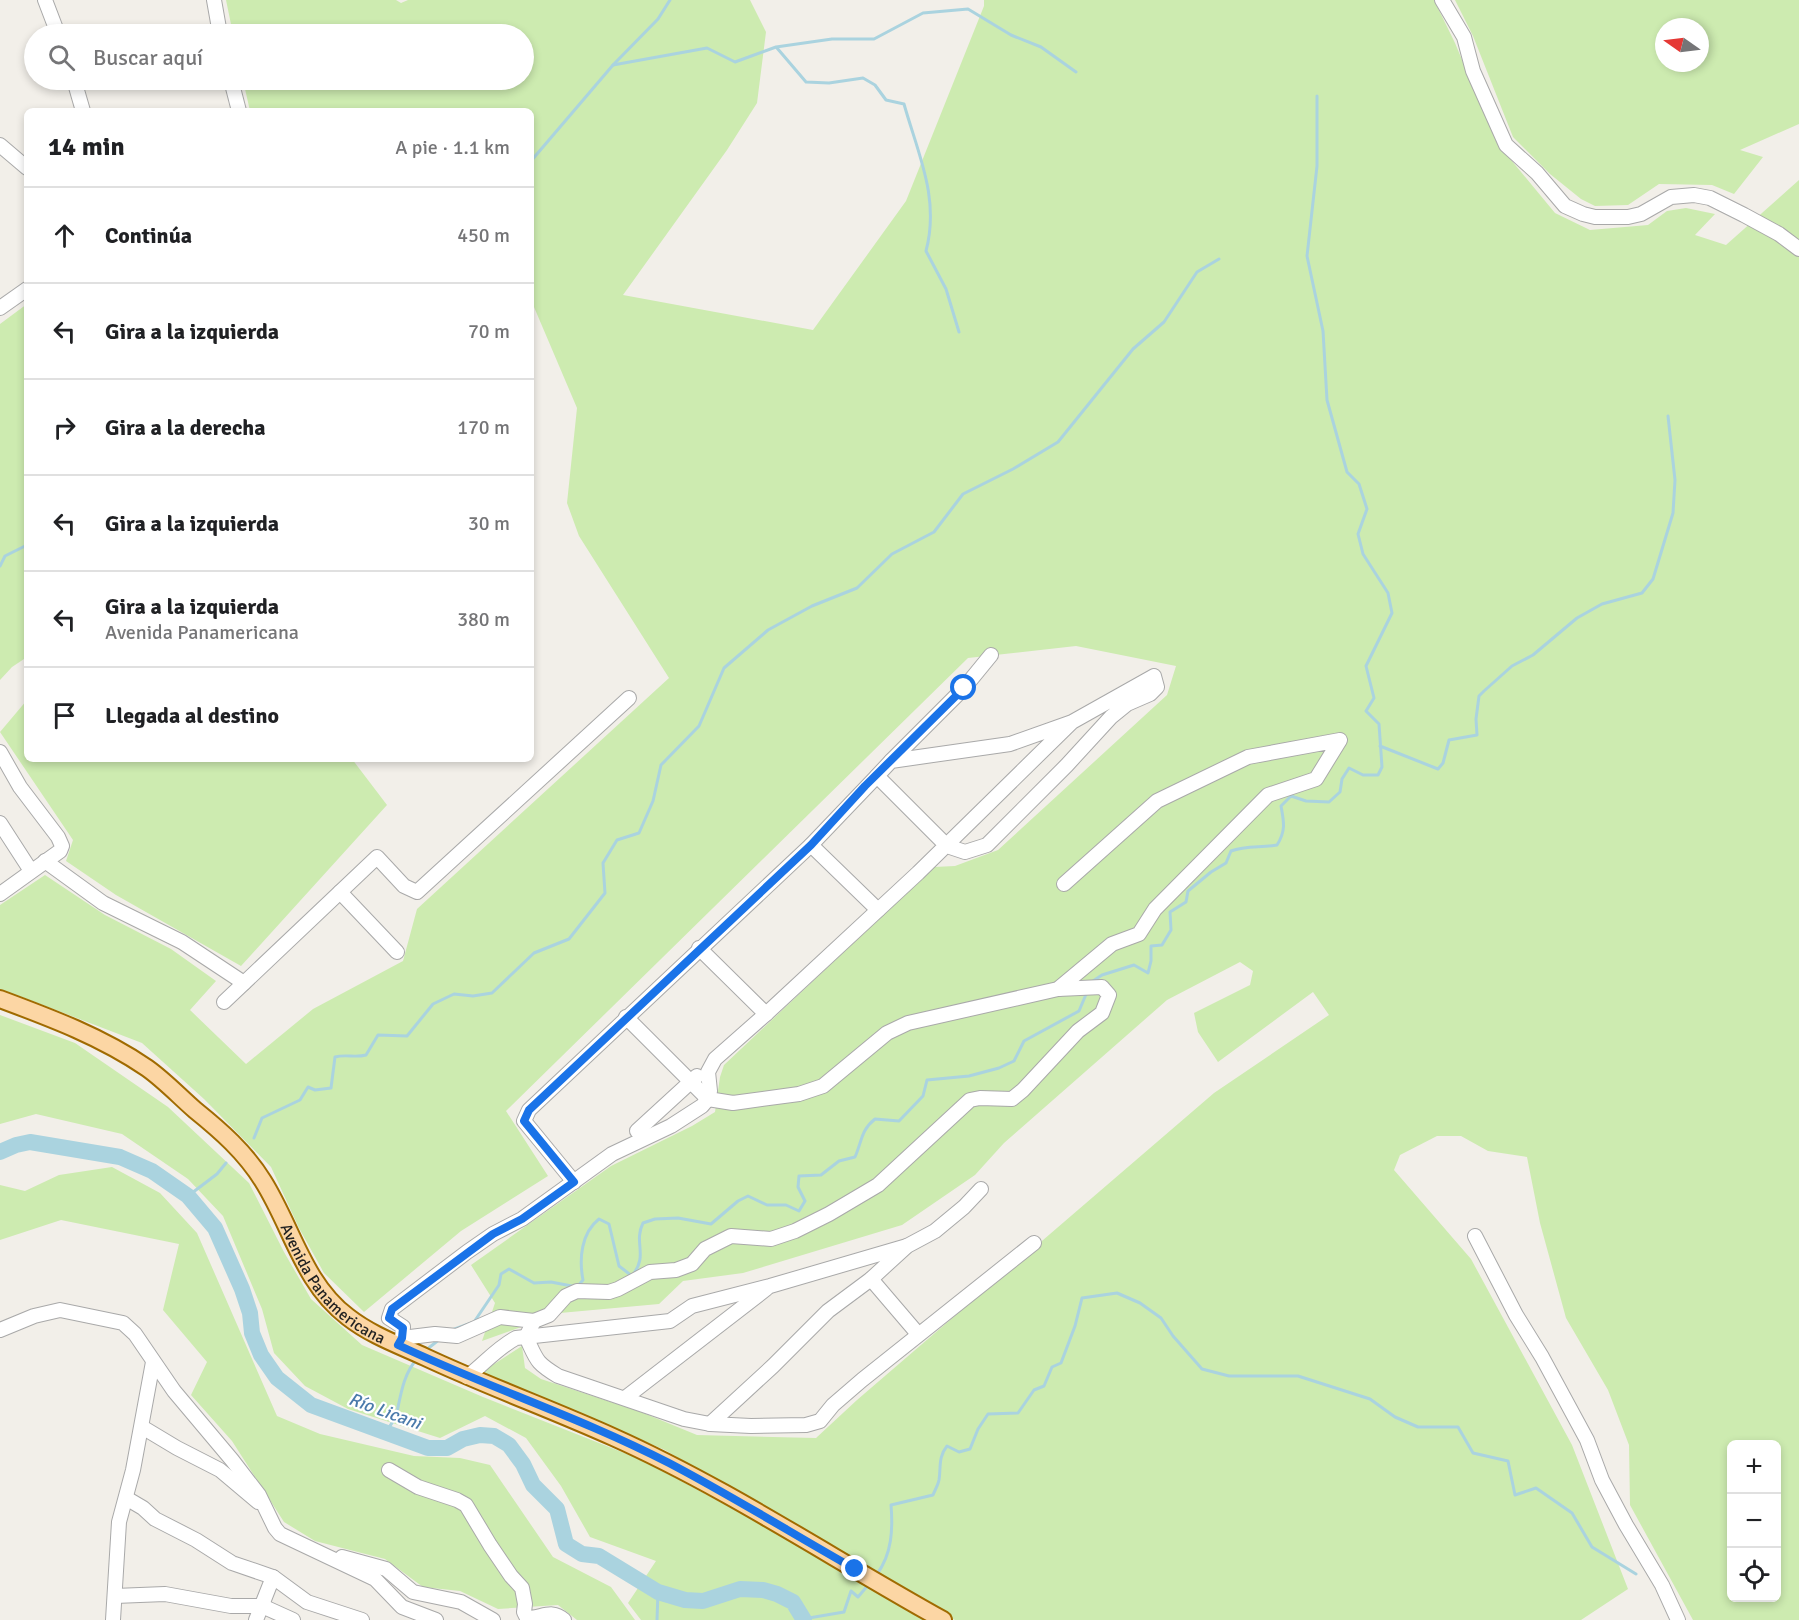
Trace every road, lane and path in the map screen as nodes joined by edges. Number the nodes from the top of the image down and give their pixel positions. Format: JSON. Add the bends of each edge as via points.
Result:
{"nodes":[{"id":1,"x":45,"y":0,"type":"edge"},
{"id":2,"x":214,"y":0,"type":"edge"},
{"id":3,"x":1442,"y":0,"type":"edge"},
{"id":4,"x":54,"y":24,"type":"edge"},
{"id":5,"x":218,"y":24,"type":"edge"},
{"id":6,"x":77,"y":90,"type":"edge"},
{"id":7,"x":234,"y":90,"type":"edge"},
{"id":8,"x":82,"y":108,"type":"edge"},
{"id":9,"x":238,"y":108,"type":"edge"},
{"id":10,"x":0,"y":145,"type":"edge"},
{"id":11,"x":24,"y":165,"type":"edge"},
{"id":12,"x":1799,"y":249,"type":"edge"},
{"id":13,"x":24,"y":291,"type":"edge"},
{"id":14,"x":0,"y":308,"type":"edge"},
{"id":15,"x":991,"y":655,"type":"dead end"},
{"id":16,"x":629,"y":698,"type":"dead end"},
{"id":17,"x":1072,"y":722,"type":"junction"},
{"id":18,"x":0,"y":753,"type":"edge"},
{"id":19,"x":891,"y":761,"type":"junction"},
{"id":20,"x":877,"y":776,"type":"junction"},
{"id":21,"x":0,"y":823,"type":"edge"},
{"id":22,"x":811,"y":845,"type":"junction"},
{"id":23,"x":947,"y":846,"type":"junction"},
{"id":24,"x":45,"y":861,"type":"junction"},
{"id":25,"x":31,"y":871,"type":"junction"},
{"id":26,"x":1064,"y":884,"type":"dead end"},
{"id":27,"x":340,"y":892,"type":"junction"},
{"id":28,"x":0,"y":894,"type":"edge"},
{"id":29,"x":878,"y":909,"type":"junction"},
{"id":30,"x":699,"y":948,"type":"junction"},
{"id":31,"x":397,"y":952,"type":"dead end"},
{"id":32,"x":244,"y":983,"type":"junction"},
{"id":33,"x":1058,"y":989,"type":"junction"},
{"id":34,"x":0,"y":999,"type":"edge"},
{"id":35,"x":224,"y":1002,"type":"dead end"},
{"id":36,"x":766,"y":1014,"type":"junction"},
{"id":37,"x":626,"y":1017,"type":"junction"},
{"id":38,"x":715,"y":1059,"type":"junction"},
{"id":39,"x":691,"y":1082,"type":"junction"},
{"id":40,"x":708,"y":1099,"type":"junction"},
{"id":41,"x":637,"y":1131,"type":"dead end"},
{"id":42,"x":574,"y":1182,"type":"junction"},
{"id":43,"x":981,"y":1189,"type":"dead end"},
{"id":44,"x":1475,"y":1236,"type":"dead end"},
{"id":45,"x":1034,"y":1243,"type":"dead end"},
{"id":46,"x":907,"y":1246,"type":"junction"},
{"id":47,"x":871,"y":1279,"type":"junction"},
{"id":48,"x":770,"y":1286,"type":"junction"},
{"id":49,"x":534,"y":1321,"type":"junction"},
{"id":50,"x":0,"y":1329,"type":"edge"},
{"id":51,"x":918,"y":1334,"type":"junction"},
{"id":52,"x":526,"y":1337,"type":"junction"},
{"id":53,"x":401,"y":1343,"type":"junction"},
{"id":54,"x":153,"y":1362,"type":"junction"},
{"id":55,"x":467,"y":1377,"type":"junction"},
{"id":56,"x":625,"y":1398,"type":"junction"},
{"id":57,"x":710,"y":1424,"type":"junction"},
{"id":58,"x":142,"y":1427,"type":"junction"},
{"id":59,"x":389,"y":1470,"type":"dead end"},
{"id":60,"x":126,"y":1498,"type":"junction"},
{"id":61,"x":268,"y":1510,"type":"junction"},
{"id":62,"x":314,"y":1551,"type":"junction"},
{"id":63,"x":273,"y":1577,"type":"junction"},
{"id":64,"x":115,"y":1596,"type":"junction"},
{"id":65,"x":262,"y":1606,"type":"junction"},
{"id":66,"x":113,"y":1620,"type":"edge"},
{"id":67,"x":256,"y":1620,"type":"edge"},
{"id":68,"x":293,"y":1620,"type":"edge"},
{"id":69,"x":362,"y":1620,"type":"edge"},
{"id":70,"x":436,"y":1620,"type":"edge"},
{"id":71,"x":493,"y":1620,"type":"edge"},
{"id":72,"x":564,"y":1620,"type":"edge"},
{"id":73,"x":943,"y":1620,"type":"edge"},
{"id":74,"x":1677,"y":1620,"type":"edge"}],
"edges":[{"from":1,"to":4,"type":"street"},
{"from":2,"to":5,"type":"street"},
{"from":3,"to":12,"type":"street","via":[[1464,37],[1473,71],[1506,145],[1565,206],[1595,217],[1628,217],[1671,197],[1694,195],[1710,198],[1744,215]]},
{"from":6,"to":8,"type":"street"},
{"from":7,"to":9,"type":"street"},
{"from":10,"to":11,"type":"street"},
{"from":13,"to":14,"type":"street"},
{"from":15,"to":19,"type":"street","via":[[964,688]]},
{"from":16,"to":27,"type":"street","via":[[417,892],[404,886],[377,857]]},
{"from":17,"to":19,"type":"street","via":[[1010,744]]},
{"from":17,"to":23,"type":"street"},
{"from":17,"to":23,"type":"street","via":[[1154,676],[1157,687],[1111,717],[987,845],[965,852]]},
{"from":18,"to":24,"type":"street","via":[[62,846]]},
{"from":19,"to":20,"type":"street"},
{"from":20,"to":22,"type":"street"},
{"from":20,"to":23,"type":"street"},
{"from":21,"to":25,"type":"street"},
{"from":22,"to":29,"type":"street"},
{"from":22,"to":30,"type":"street"},
{"from":23,"to":29,"type":"street"},
{"from":24,"to":25,"type":"street"},
{"from":24,"to":32,"type":"street","via":[[103,903],[182,942]]},
{"from":25,"to":28,"type":"street"},
{"from":26,"to":33,"type":"street","via":[[1157,801],[1248,757],[1340,740],[1316,779],[1268,795],[1155,909],[1139,933],[1112,944]]},
{"from":27,"to":31,"type":"street"},
{"from":27,"to":32,"type":"street"},
{"from":29,"to":36,"type":"street"},
{"from":30,"to":36,"type":"street"},
{"from":30,"to":37,"type":"street"},
{"from":32,"to":35,"type":"street"},
{"from":33,"to":40,"type":"street","via":[[908,1023],[887,1033],[823,1086],[799,1094],[733,1103]]},
{"from":33,"to":49,"type":"street","via":[[1102,987],[1109,995],[1102,1013],[1078,1031],[1023,1090],[1012,1099],[970,1100],[878,1185],[795,1231],[771,1239],[731,1236],[705,1249],[692,1264],[676,1270],[650,1272],[609,1292],[577,1291],[566,1296],[549,1315]]},
{"from":34,"to":53,"type":"main road","name":"Avenida Panamericana","via":[[120,1050],[222,1132],[275,1201],[321,1290],[347,1317]]},
{"from":36,"to":38,"type":"street"},
{"from":37,"to":39,"type":"street"},
{"from":37,"to":42,"type":"street","via":[[525,1115],[528,1127]]},
{"from":38,"to":39,"type":"street"},
{"from":38,"to":40,"type":"street","via":[[708,1072]]},
{"from":39,"to":40,"type":"street"},
{"from":39,"to":41,"type":"street"},
{"from":40,"to":42,"type":"street","via":[[691,1115],[612,1154]]},
{"from":42,"to":53,"type":"street","via":[[522,1219],[493,1234],[392,1309],[389,1318],[403,1328]]},
{"from":43,"to":46,"type":"street","via":[[935,1231]]},
{"from":44,"to":74,"type":"street","via":[[1587,1440],[1602,1480]]},
{"from":45,"to":51,"type":"street"},
{"from":46,"to":47,"type":"street"},
{"from":46,"to":48,"type":"street"},
{"from":47,"to":51,"type":"street"},
{"from":47,"to":57,"type":"street","via":[[828,1311]]},
{"from":48,"to":52,"type":"street","via":[[692,1306],[670,1321]]},
{"from":48,"to":56,"type":"street"},
{"from":49,"to":52,"type":"street"},
{"from":49,"to":53,"type":"street","via":[[500,1317],[457,1336],[435,1334]]},
{"from":50,"to":54,"type":"street","via":[[60,1311],[116,1320],[135,1334]]},
{"from":51,"to":57,"type":"street","via":[[832,1405],[820,1421],[806,1425]]},
{"from":52,"to":55,"type":"street","via":[[502,1346]]},
{"from":52,"to":56,"type":"street","via":[[540,1365],[581,1385]]},
{"from":53,"to":55,"type":"main road","name":"Avenida Panamericana"},
{"from":54,"to":58,"type":"street"},
{"from":54,"to":61,"type":"street"},
{"from":55,"to":73,"type":"main road","name":"Avenida Panamericana","via":[[669,1463]]},
{"from":56,"to":57,"type":"street"},
{"from":58,"to":60,"type":"street"},
{"from":58,"to":61,"type":"street","via":[[220,1470]]},
{"from":59,"to":72,"type":"street","via":[[418,1487],[466,1505],[522,1588],[527,1618],[552,1614]]},
{"from":60,"to":63,"type":"street","via":[[154,1519],[232,1563]]},
{"from":60,"to":64,"type":"street","via":[[119,1522]]},
{"from":61,"to":62,"type":"street","via":[[280,1534]]},
{"from":62,"to":70,"type":"street","via":[[375,1579],[402,1607]]},
{"from":62,"to":71,"type":"street","via":[[368,1562],[386,1569],[412,1592],[461,1602]]},
{"from":63,"to":65,"type":"street"},
{"from":63,"to":69,"type":"street","via":[[307,1602]]},
{"from":64,"to":65,"type":"street","via":[[165,1594],[231,1606]]},
{"from":64,"to":66,"type":"street"},
{"from":65,"to":67,"type":"street"},
{"from":65,"to":68,"type":"street"}]}
